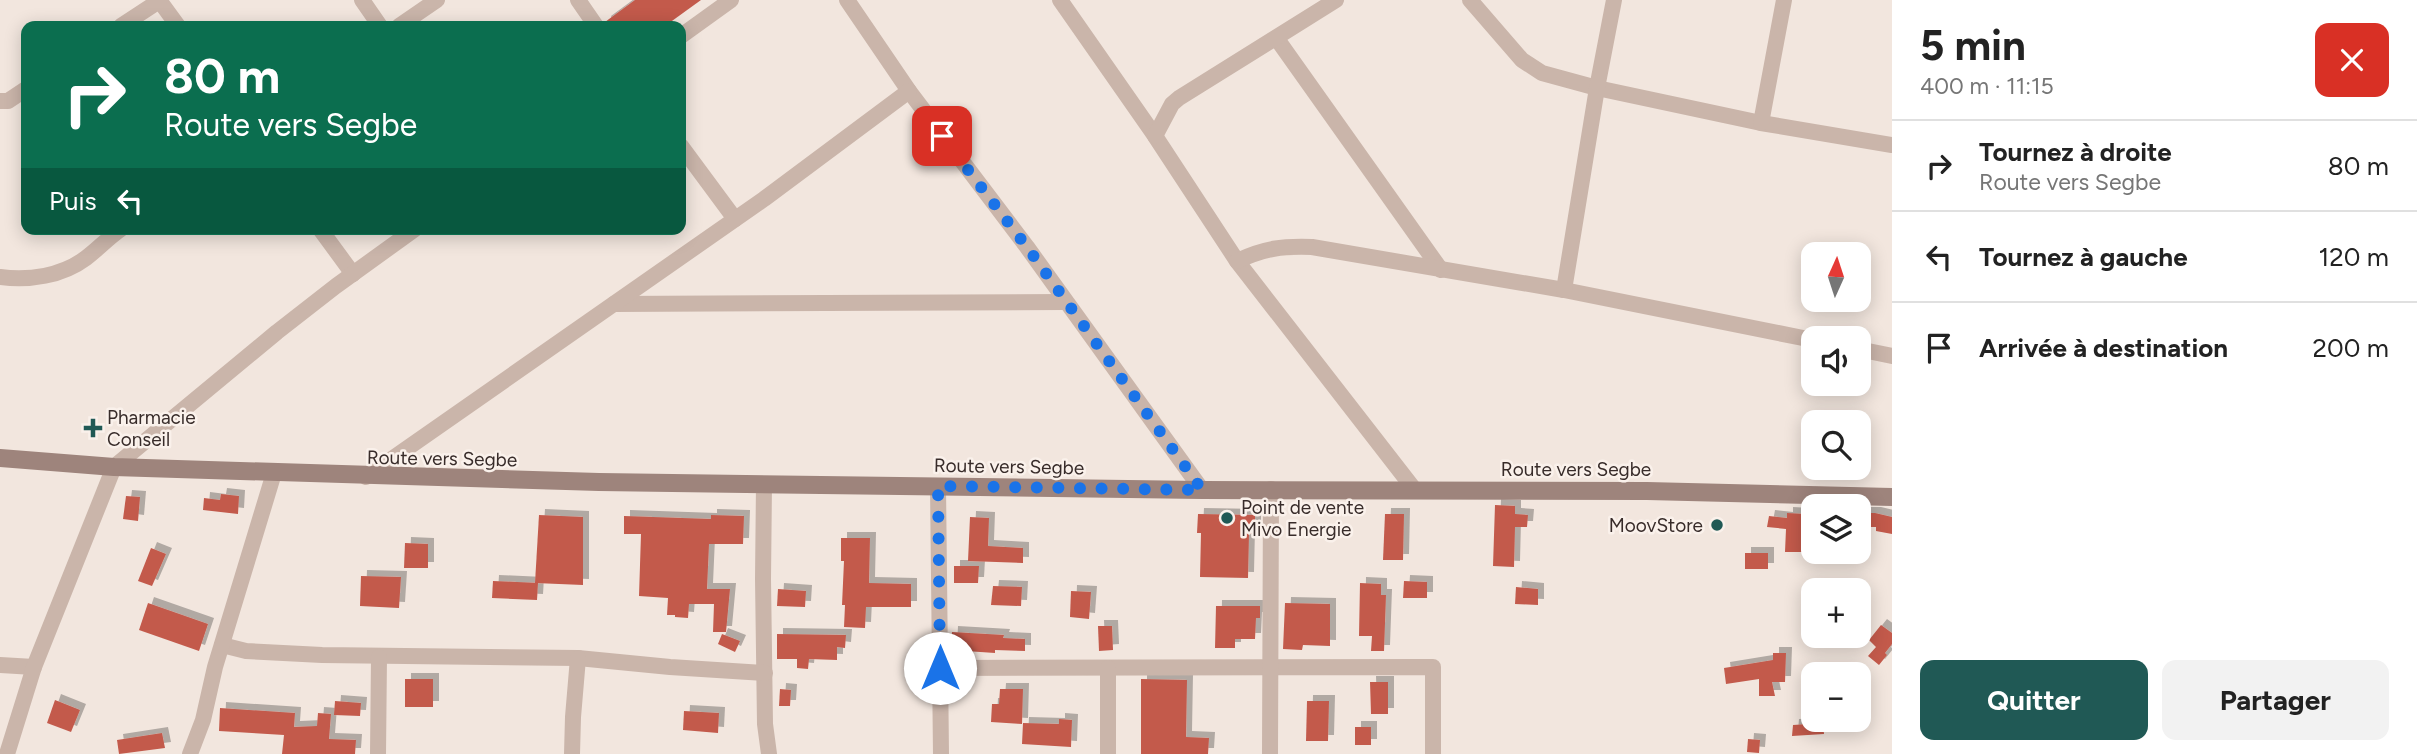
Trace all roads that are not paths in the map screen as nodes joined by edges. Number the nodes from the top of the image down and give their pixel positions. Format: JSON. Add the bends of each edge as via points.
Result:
{"nodes":[{"id":1,"x":159,"y":0,"type":"edge"},
{"id":2,"x":362,"y":0,"type":"edge"},
{"id":3,"x":437,"y":0,"type":"edge"},
{"id":4,"x":578,"y":0,"type":"edge"},
{"id":5,"x":731,"y":0,"type":"edge"},
{"id":6,"x":847,"y":0,"type":"edge"},
{"id":7,"x":1060,"y":0,"type":"edge"},
{"id":8,"x":1336,"y":0,"type":"edge"},
{"id":9,"x":1470,"y":0,"type":"edge"},
{"id":10,"x":1614,"y":0,"type":"edge"},
{"id":11,"x":1784,"y":0,"type":"edge"},
{"id":12,"x":128,"y":21,"type":"edge"},
{"id":13,"x":174,"y":21,"type":"edge"},
{"id":14,"x":377,"y":21,"type":"edge"},
{"id":15,"x":406,"y":21,"type":"edge"},
{"id":16,"x":593,"y":21,"type":"edge"},
{"id":17,"x":686,"y":32,"type":"edge"},
{"id":18,"x":1277,"y":39,"type":"junction"},
{"id":19,"x":1597,"y":88,"type":"junction"},
{"id":20,"x":909,"y":91,"type":"junction"},
{"id":21,"x":21,"y":92,"type":"edge"},
{"id":22,"x":0,"y":101,"type":"edge"},
{"id":23,"x":1761,"y":123,"type":"junction"},
{"id":24,"x":1156,"y":136,"type":"junction"},
{"id":25,"x":1892,"y":145,"type":"edge"},
{"id":26,"x":686,"y":153,"type":"edge"},
{"id":27,"x":735,"y":219,"type":"junction"},
{"id":28,"x":114,"y":235,"type":"edge"},
{"id":29,"x":324,"y":235,"type":"edge"},
{"id":30,"x":407,"y":235,"type":"edge"},
{"id":31,"x":1237,"y":261,"type":"junction"},
{"id":32,"x":1441,"y":270,"type":"junction"},
{"id":33,"x":353,"y":274,"type":"junction"},
{"id":34,"x":0,"y":277,"type":"edge"},
{"id":35,"x":1564,"y":290,"type":"junction"},
{"id":36,"x":1065,"y":302,"type":"junction"},
{"id":37,"x":614,"y":304,"type":"junction"},
{"id":38,"x":1801,"y":338,"type":"edge"},
{"id":39,"x":1871,"y":352,"type":"edge"},
{"id":40,"x":1892,"y":356,"type":"edge"},
{"id":41,"x":0,"y":458,"type":"edge"},
{"id":42,"x":114,"y":467,"type":"junction"},
{"id":43,"x":274,"y":473,"type":"junction"},
{"id":44,"x":366,"y":477,"type":"junction"},
{"id":45,"x":764,"y":484,"type":"junction"},
{"id":46,"x":938,"y":486,"type":"junction"},
{"id":47,"x":1271,"y":489,"type":"junction"},
{"id":48,"x":1414,"y":489,"type":"junction"},
{"id":49,"x":1202,"y":490,"type":"junction"},
{"id":50,"x":1892,"y":497,"type":"edge"},
{"id":51,"x":222,"y":645,"type":"junction"},
{"id":52,"x":379,"y":657,"type":"junction"},
{"id":53,"x":578,"y":659,"type":"junction"},
{"id":54,"x":0,"y":664,"type":"edge"},
{"id":55,"x":34,"y":667,"type":"junction"},
{"id":56,"x":1270,"y":667,"type":"junction"},
{"id":57,"x":940,"y":668,"type":"junction"},
{"id":58,"x":1108,"y":668,"type":"junction"},
{"id":59,"x":765,"y":673,"type":"junction"},
{"id":60,"x":7,"y":754,"type":"edge"},
{"id":61,"x":190,"y":754,"type":"edge"},
{"id":62,"x":378,"y":754,"type":"edge"},
{"id":63,"x":572,"y":754,"type":"edge"},
{"id":64,"x":769,"y":754,"type":"edge"},
{"id":65,"x":940,"y":754,"type":"edge"},
{"id":66,"x":1108,"y":754,"type":"edge"},
{"id":67,"x":1270,"y":754,"type":"edge"},
{"id":68,"x":1433,"y":754,"type":"edge"}],
"edges":[{"from":1,"to":12,"type":"street"},
{"from":1,"to":13,"type":"street"},
{"from":2,"to":14,"type":"street"},
{"from":3,"to":15,"type":"street"},
{"from":4,"to":16,"type":"street"},
{"from":5,"to":17,"type":"street"},
{"from":6,"to":20,"type":"street"},
{"from":7,"to":24,"type":"street"},
{"from":8,"to":18,"type":"street"},
{"from":9,"to":19,"type":"street","via":[[1522,60],[1542,73]]},
{"from":10,"to":19,"type":"street"},
{"from":11,"to":23,"type":"street"},
{"from":18,"to":24,"type":"street","via":[[1172,104]]},
{"from":18,"to":32,"type":"street"},
{"from":19,"to":23,"type":"street"},
{"from":19,"to":35,"type":"street"},
{"from":20,"to":27,"type":"street"},
{"from":20,"to":36,"type":"street"},
{"from":21,"to":22,"type":"street"},
{"from":23,"to":25,"type":"street"},
{"from":24,"to":31,"type":"street"},
{"from":26,"to":27,"type":"street"},
{"from":27,"to":37,"type":"street"},
{"from":28,"to":34,"type":"street","via":[[84,260],[61,271],[18,279]]},
{"from":29,"to":33,"type":"street"},
{"from":30,"to":33,"type":"street"},
{"from":31,"to":32,"type":"street","via":[[1279,246],[1312,247]]},
{"from":31,"to":48,"type":"street"},
{"from":32,"to":35,"type":"street"},
{"from":33,"to":42,"type":"street"},
{"from":35,"to":38,"type":"street"},
{"from":36,"to":37,"type":"street"},
{"from":36,"to":49,"type":"street"},
{"from":37,"to":44,"type":"street"},
{"from":39,"to":40,"type":"street"},
{"from":41,"to":42,"type":"main road","name":"Route vers Segbe"},
{"from":42,"to":43,"type":"main road","name":"Route vers Segbe"},
{"from":42,"to":55,"type":"street"},
{"from":43,"to":44,"type":"main road","name":"Route vers Segbe"},
{"from":43,"to":51,"type":"street"},
{"from":44,"to":45,"type":"main road","name":"Route vers Segbe"},
{"from":45,"to":46,"type":"main road","name":"Route vers Segbe"},
{"from":45,"to":59,"type":"street"},
{"from":46,"to":49,"type":"main road","name":"Route vers Segbe"},
{"from":46,"to":57,"type":"street"},
{"from":47,"to":48,"type":"main road","name":"Route vers Segbe"},
{"from":47,"to":49,"type":"main road","name":"Route vers Segbe"},
{"from":47,"to":56,"type":"street"},
{"from":48,"to":50,"type":"main road","name":"Route vers Segbe"},
{"from":51,"to":52,"type":"street","via":[[246,651]]},
{"from":51,"to":61,"type":"street"},
{"from":52,"to":53,"type":"street"},
{"from":52,"to":62,"type":"street"},
{"from":53,"to":59,"type":"street"},
{"from":53,"to":63,"type":"street"},
{"from":54,"to":55,"type":"street"},
{"from":55,"to":60,"type":"street"},
{"from":56,"to":58,"type":"street"},
{"from":56,"to":67,"type":"street"},
{"from":56,"to":68,"type":"street","via":[[1433,667]]},
{"from":57,"to":58,"type":"street"},
{"from":57,"to":65,"type":"street"},
{"from":58,"to":66,"type":"street"},
{"from":59,"to":64,"type":"street"}]}
